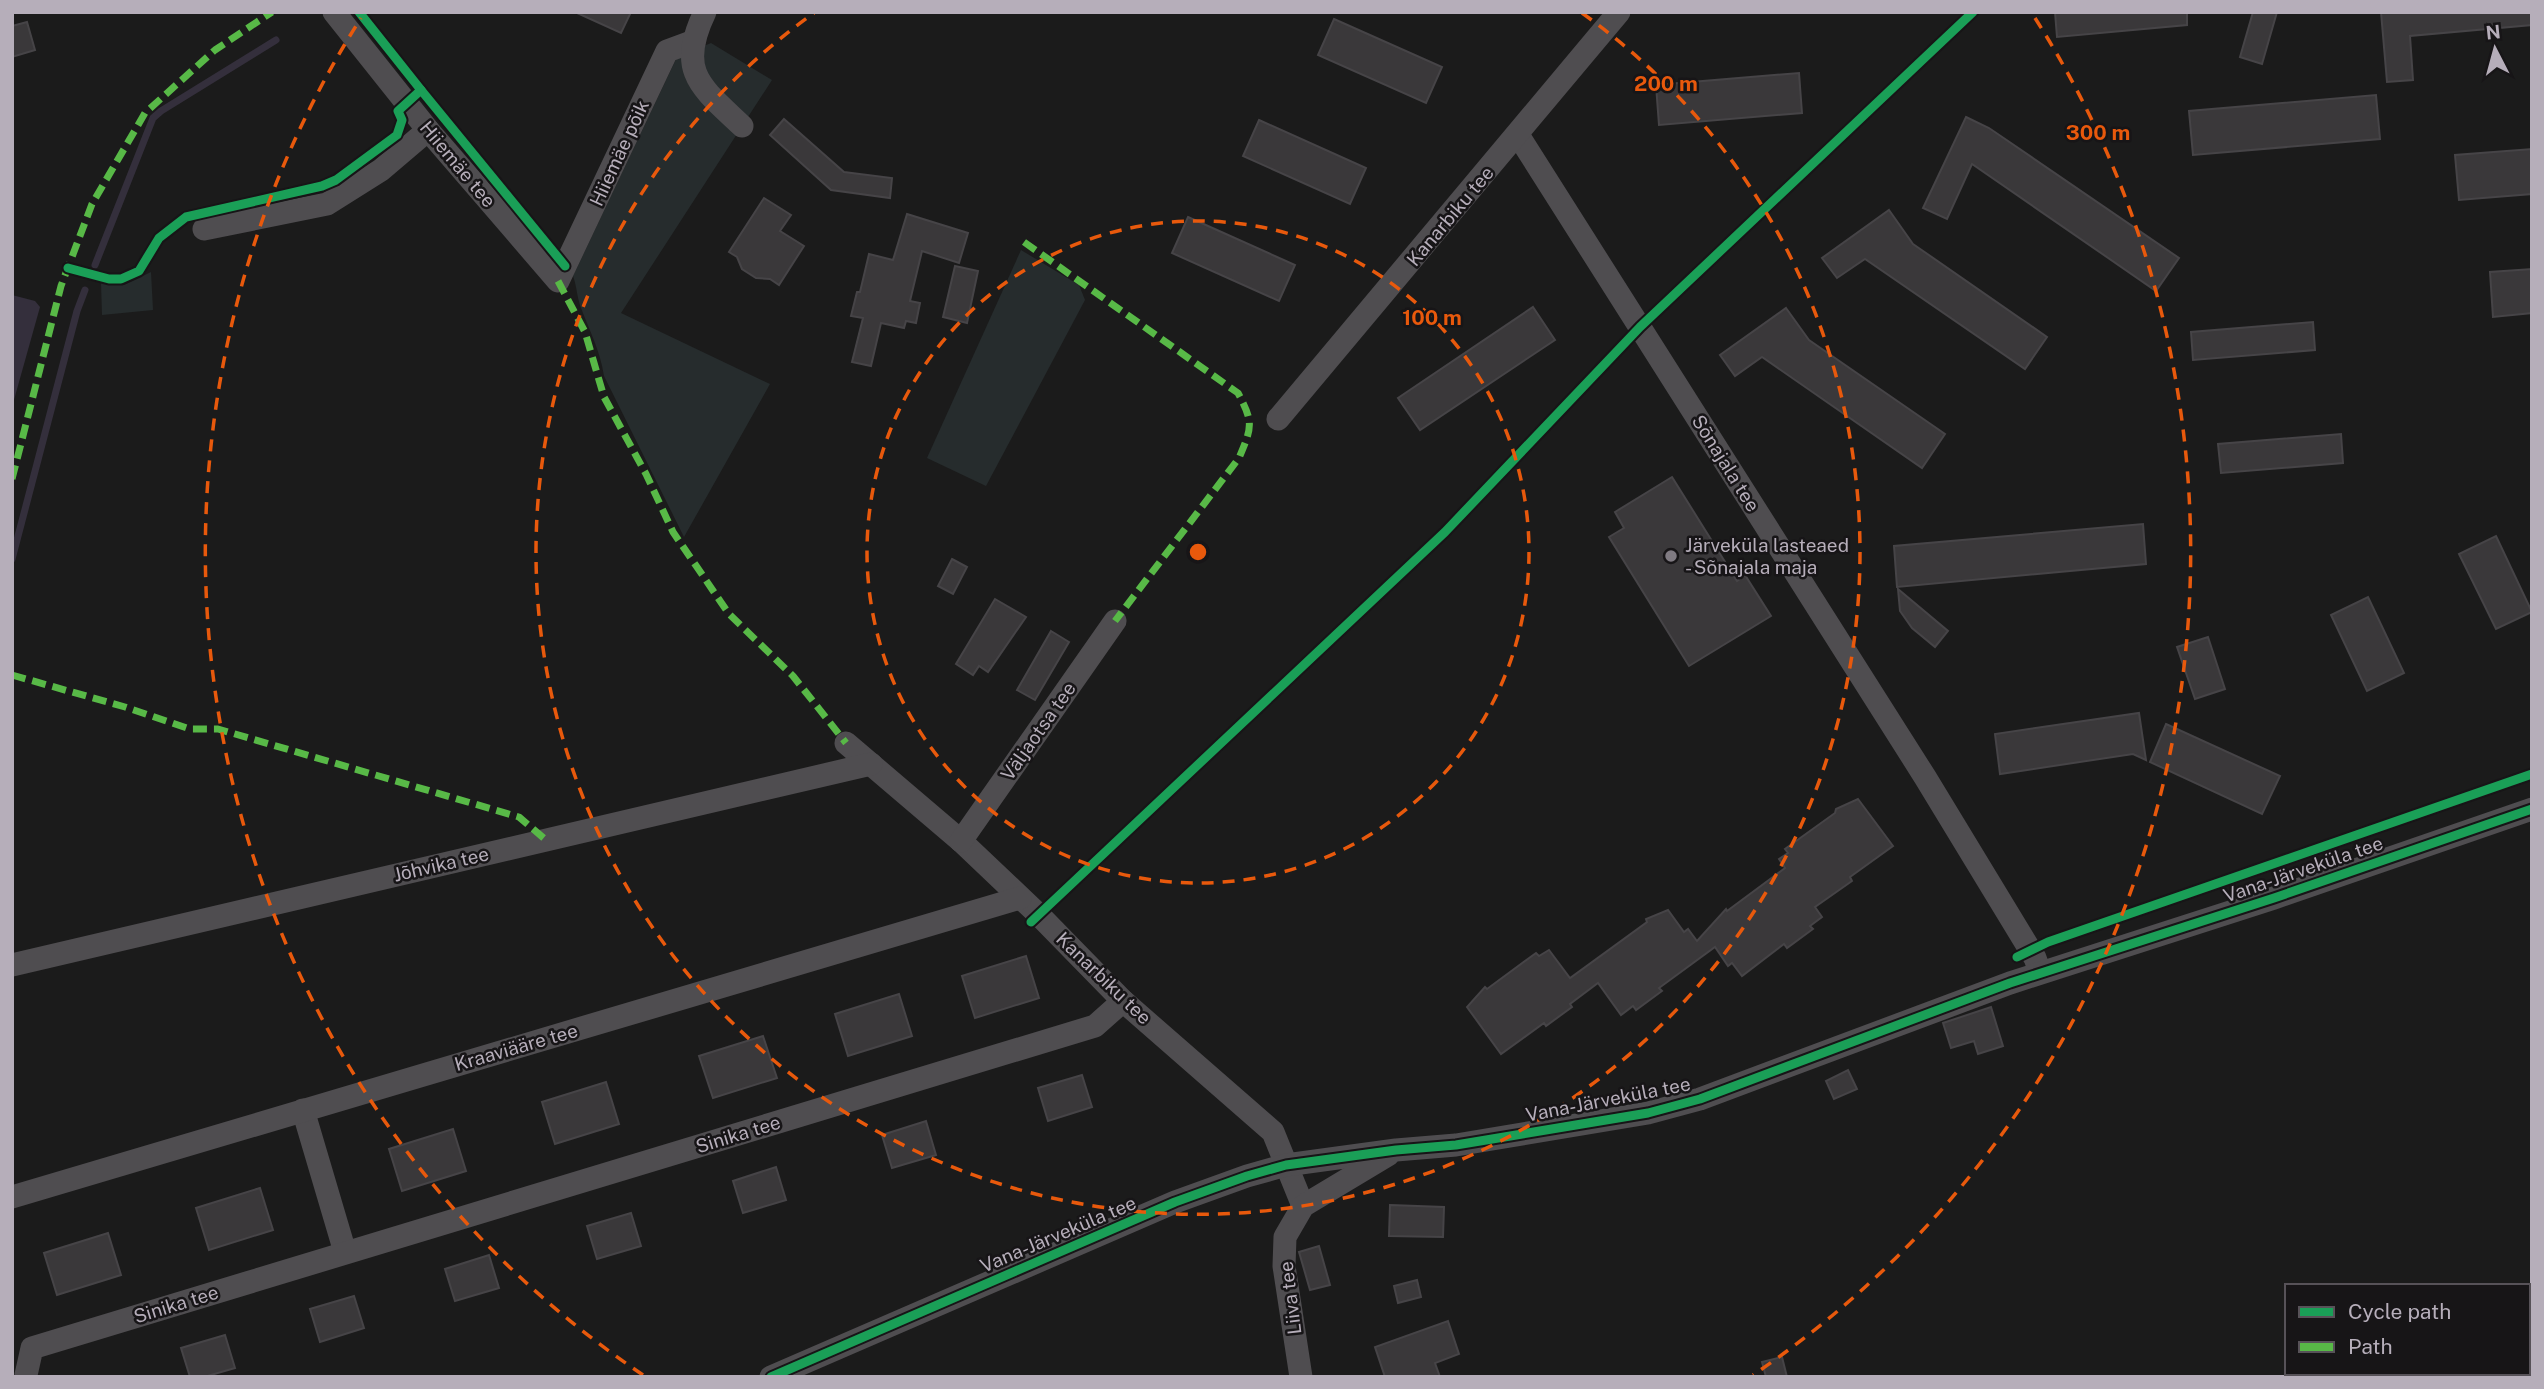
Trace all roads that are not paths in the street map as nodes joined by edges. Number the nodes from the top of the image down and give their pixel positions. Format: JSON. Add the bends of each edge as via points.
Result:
{"nodes":[{"id":1,"x":334,"y":12,"type":"edge"},
{"id":2,"x":705,"y":12,"type":"edge"},
{"id":3,"x":1619,"y":12,"type":"edge"},
{"id":4,"x":694,"y":41,"type":"junction"},
{"id":5,"x":742,"y":126,"type":"dead end"},
{"id":6,"x":428,"y":130,"type":"junction"},
{"id":7,"x":1518,"y":135,"type":"junction"},
{"id":8,"x":204,"y":229,"type":"dead end"},
{"id":9,"x":558,"y":281,"type":"joint"},
{"id":10,"x":1278,"y":419,"type":"dead end"},
{"id":11,"x":1115,"y":621,"type":"dead end"},
{"id":12,"x":846,"y":743,"type":"dead end"},
{"id":13,"x":871,"y":764,"type":"junction"},
{"id":14,"x":2532,"y":809,"type":"edge"},
{"id":15,"x":961,"y":841,"type":"junction"},
{"id":16,"x":1020,"y":898,"type":"junction"},
{"id":17,"x":12,"y":965,"type":"edge"},
{"id":18,"x":2040,"y":972,"type":"junction"},
{"id":19,"x":1123,"y":1001,"type":"junction"},
{"id":20,"x":303,"y":1110,"type":"junction"},
{"id":21,"x":1396,"y":1150,"type":"junction"},
{"id":22,"x":1286,"y":1165,"type":"junction"},
{"id":23,"x":12,"y":1197,"type":"edge"},
{"id":24,"x":1303,"y":1206,"type":"junction"},
{"id":25,"x":345,"y":1252,"type":"junction"},
{"id":26,"x":26,"y":1375,"type":"dead end"},
{"id":27,"x":771,"y":1377,"type":"edge"},
{"id":28,"x":1301,"y":1377,"type":"edge"}],
"edges":[{"from":1,"to":6,"type":"street","name":"Hiiemäe tee"},
{"from":2,"to":4,"type":"street"},
{"from":3,"to":7,"type":"street","name":"Kanarbiku tee"},
{"from":4,"to":5,"type":"street","via":[[694,72],[702,88]]},
{"from":4,"to":9,"type":"street","name":"Hiiemäe põik","via":[[667,51]]},
{"from":6,"to":8,"type":"street","via":[[381,170],[327,204]]},
{"from":6,"to":9,"type":"street","name":"Hiiemäe tee"},
{"from":7,"to":10,"type":"street","name":"Kanarbiku tee"},
{"from":7,"to":18,"type":"street","name":"Sõnajala tee","via":[[1921,771]]},
{"from":11,"to":15,"type":"street","name":"Väljaotsa tee"},
{"from":12,"to":13,"type":"street","name":"Kanarbiku tee"},
{"from":13,"to":15,"type":"street","name":"Kanarbiku tee"},
{"from":13,"to":17,"type":"street","name":"Jõhvika tee"},
{"from":14,"to":18,"type":"street","name":"Vana-Järveküla tee"},
{"from":15,"to":16,"type":"street","name":"Kanarbiku tee"},
{"from":16,"to":19,"type":"street","name":"Kanarbiku tee"},
{"from":16,"to":20,"type":"street","name":"Kraaviääre tee"},
{"from":18,"to":21,"type":"street","name":"Vana-Järveküla tee","via":[[1700,1099],[1648,1113]]},
{"from":19,"to":22,"type":"street","name":"Kanarbiku tee","via":[[1273,1132]]},
{"from":19,"to":25,"type":"street","name":"Sinika tee","via":[[1095,1026]]},
{"from":20,"to":23,"type":"street","name":"Kraaviääre tee"},
{"from":20,"to":25,"type":"street"},
{"from":21,"to":22,"type":"street","name":"Vana-Järveküla tee"},
{"from":21,"to":24,"type":"street","name":"Liiva tee"},
{"from":22,"to":24,"type":"street","name":"Kanarbiku tee"},
{"from":22,"to":27,"type":"street","name":"Vana-Järveküla tee","via":[[1175,1202]]},
{"from":24,"to":28,"type":"street","name":"Liiva tee","via":[[1285,1237],[1284,1266]]},
{"from":25,"to":26,"type":"street","name":"Sinika tee","via":[[32,1348]]}]}
